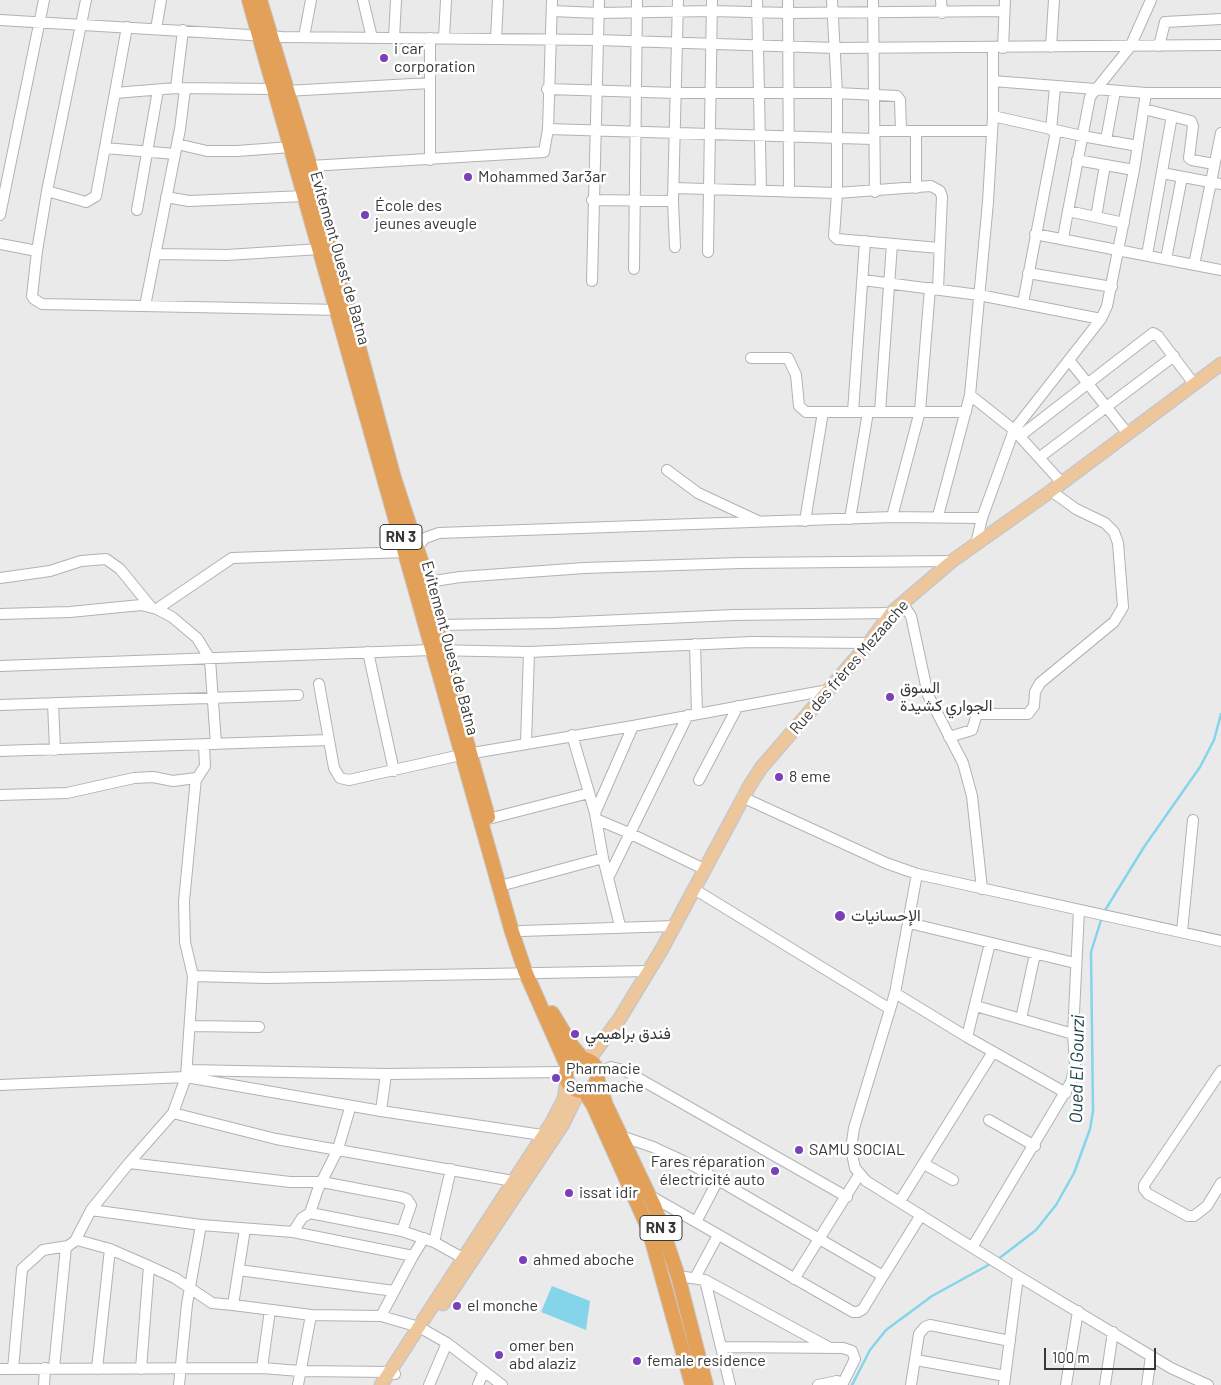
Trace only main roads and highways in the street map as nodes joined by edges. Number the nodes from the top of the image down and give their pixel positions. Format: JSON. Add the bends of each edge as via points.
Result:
{"nodes":[{"id":1,"x":249,"y":0,"type":"edge"},
{"id":2,"x":260,"y":0,"type":"edge"},
{"id":3,"x":264,"y":35,"type":"junction"},
{"id":4,"x":280,"y":90,"type":"junction"},
{"id":5,"x":342,"y":310,"type":"junction"},
{"id":6,"x":1221,"y":364,"type":"edge"},
{"id":7,"x":412,"y":550,"type":"junction"},
{"id":8,"x":438,"y":650,"type":"junction"},
{"id":9,"x":466,"y":754,"type":"junction"},
{"id":10,"x":504,"y":885,"type":"junction"},
{"id":11,"x":530,"y":971,"type":"junction"},
{"id":12,"x":592,"y":1067,"type":"junction"},
{"id":13,"x":567,"y":1073,"type":"junction"},
{"id":14,"x":581,"y":1091,"type":"junction"},
{"id":15,"x":467,"y":1260,"type":"junction"},
{"id":16,"x":391,"y":1377,"type":"edge"},
{"id":17,"x":381,"y":1385,"type":"edge"},
{"id":18,"x":692,"y":1385,"type":"edge"},
{"id":19,"x":706,"y":1385,"type":"edge"}],
"edges":[{"from":1,"to":3,"type":"highway","name":"Evitement Ouest de Batna","number":"RN 3"},
{"from":2,"to":3,"type":"highway","name":"Evitement Ouest de Batna","number":"RN 3"},
{"from":3,"to":4,"type":"highway","name":"Evitement Ouest de Batna","number":"RN 3"},
{"from":4,"to":5,"type":"highway","name":"Evitement Ouest de Batna","number":"RN 3","via":[[291,147],[320,249]]},
{"from":4,"to":5,"type":"highway","name":"Evitement Ouest de Batna","number":"RN 3","via":[[310,166]]},
{"from":5,"to":7,"type":"highway","name":"Evitement Ouest de Batna","number":"RN 3"},
{"from":6,"to":12,"type":"main road","name":"Rue des frères Mezaache","via":[[952,561],[891,613],[762,768],[742,797],[675,926]]},
{"from":7,"to":8,"type":"highway","name":"Evitement Ouest de Batna","number":"RN 3"},
{"from":7,"to":8,"type":"highway","name":"Evitement Ouest de Batna","number":"RN 3","via":[[428,582],[438,625]]},
{"from":8,"to":9,"type":"highway","name":"Evitement Ouest de Batna","number":"RN 3"},
{"from":9,"to":10,"type":"highway","name":"Evitement Ouest de Batna","number":"RN 3"},
{"from":9,"to":10,"type":"highway","name":"Evitement Ouest de Batna","number":"RN 3","via":[[488,819]]},
{"from":10,"to":11,"type":"highway","name":"Evitement Ouest de Batna","number":"RN 3","via":[[521,931]]},
{"from":10,"to":11,"type":"highway","name":"Evitement Ouest de Batna","number":"RN 3","via":[[512,932]]},
{"from":11,"to":12,"type":"highway","name":"Evitement Ouest de Batna","number":"RN 3","via":[[556,1022]]},
{"from":11,"to":13,"type":"highway","name":"Evitement Ouest de Batna","number":"RN 3"},
{"from":12,"to":13,"type":"highway","via":[[574,1061]]},
{"from":12,"to":14,"type":"highway","via":[[594,1085]]},
{"from":12,"to":19,"type":"highway","name":"Evitement Ouest de Batna","number":"RN 3","via":[[606,1105],[655,1208],[678,1276]]},
{"from":13,"to":14,"type":"highway","via":[[572,1087]]},
{"from":13,"to":15,"type":"main road","via":[[564,1100]]},
{"from":14,"to":15,"type":"main road","via":[[563,1124]]},
{"from":14,"to":18,"type":"highway","number":"RN 3","via":[[593,1105],[649,1230]]},
{"from":15,"to":16,"type":"main road"},
{"from":16,"to":17,"type":"main road"}]}
